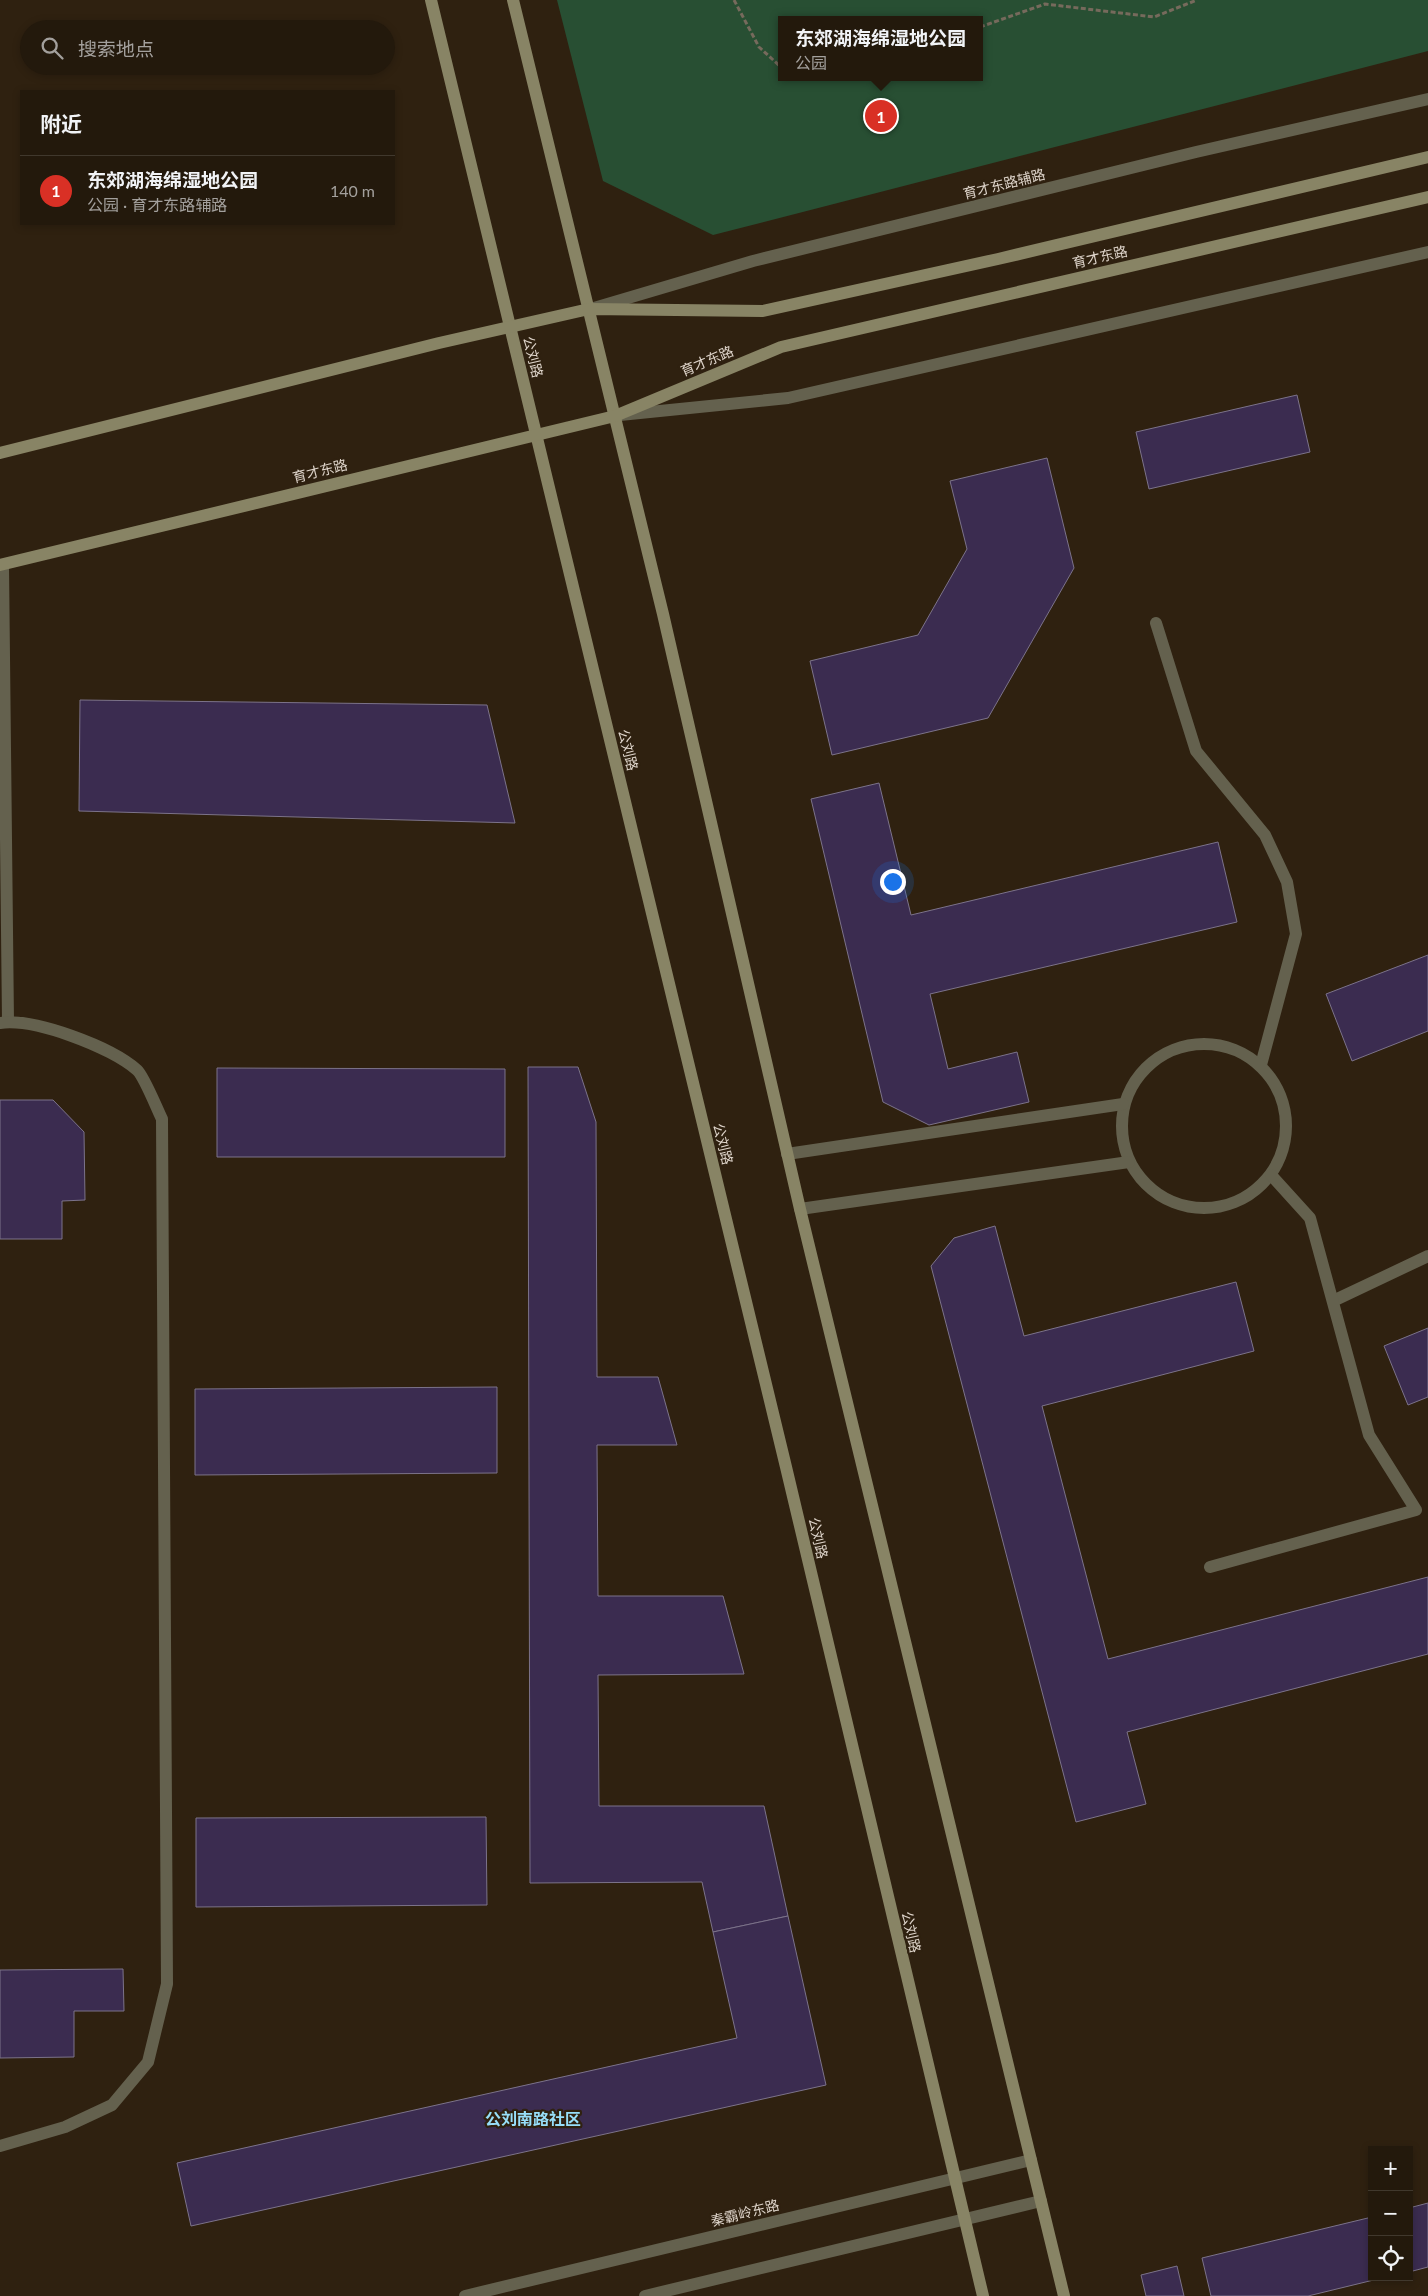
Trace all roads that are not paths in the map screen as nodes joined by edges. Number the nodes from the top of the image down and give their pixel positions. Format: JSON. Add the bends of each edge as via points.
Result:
{"nodes":[{"id":1,"x":431,"y":0,"type":"edge"},
{"id":2,"x":513,"y":0,"type":"edge"},
{"id":3,"x":1428,"y":98,"type":"edge"},
{"id":4,"x":1428,"y":157,"type":"edge"},
{"id":5,"x":1428,"y":197,"type":"edge"},
{"id":6,"x":1428,"y":252,"type":"edge"},
{"id":7,"x":589,"y":309,"type":"junction"},
{"id":8,"x":511,"y":327,"type":"junction"},
{"id":9,"x":615,"y":416,"type":"junction"},
{"id":10,"x":537,"y":435,"type":"junction"},
{"id":11,"x":0,"y":453,"type":"edge"},
{"id":12,"x":2,"y":565,"type":"edge"},
{"id":13,"x":1156,"y":623,"type":"dead end"},
{"id":14,"x":4,"y":1023,"type":"edge"},
{"id":15,"x":1261,"y":1066,"type":"junction"},
{"id":16,"x":1123,"y":1104,"type":"junction"},
{"id":17,"x":787,"y":1154,"type":"junction"},
{"id":18,"x":1129,"y":1162,"type":"junction"},
{"id":19,"x":1271,"y":1175,"type":"junction"},
{"id":20,"x":800,"y":1209,"type":"junction"},
{"id":21,"x":1428,"y":1256,"type":"edge"},
{"id":22,"x":1333,"y":1301,"type":"junction"},
{"id":23,"x":1210,"y":1567,"type":"dead end"},
{"id":24,"x":0,"y":2146,"type":"edge"},
{"id":25,"x":1031,"y":2160,"type":"junction"},
{"id":26,"x":954,"y":2178,"type":"junction"},
{"id":27,"x":1041,"y":2201,"type":"junction"},
{"id":28,"x":964,"y":2219,"type":"junction"},
{"id":29,"x":465,"y":2296,"type":"edge"},
{"id":30,"x":646,"y":2296,"type":"edge"},
{"id":31,"x":984,"y":2296,"type":"edge"},
{"id":32,"x":1064,"y":2296,"type":"edge"}],
"edges":[{"from":1,"to":8,"type":"main road","name":"公刘路"},
{"from":2,"to":7,"type":"main road"},
{"from":3,"to":7,"type":"street","name":"育才东路辅路","via":[[753,261]]},
{"from":4,"to":7,"type":"main road","name":"育才东路","via":[[763,311]]},
{"from":5,"to":9,"type":"main road","name":"育才东路","via":[[781,347]]},
{"from":6,"to":9,"type":"street","via":[[788,398]]},
{"from":7,"to":8,"type":"main road","name":"育才东路"},
{"from":7,"to":9,"type":"main road"},
{"from":8,"to":10,"type":"main road","name":"公刘路"},
{"from":8,"to":11,"type":"main road","name":"育才东路"},
{"from":9,"to":10,"type":"main road","name":"育才东路"},
{"from":9,"to":17,"type":"main road","via":[[666,623]]},
{"from":10,"to":12,"type":"main road","name":"育才东路"},
{"from":10,"to":26,"type":"main road","name":"公刘路"},
{"from":12,"to":14,"type":"street"},
{"from":13,"to":15,"type":"street","via":[[1196,751],[1265,835],[1287,882],[1296,934]]},
{"from":14,"to":24,"type":"street","via":[[50,1029],[90,1044],[139,1071],[162,1119],[167,1984],[148,2062],[112,2105],[65,2126]]},
{"from":15,"to":16,"type":"street","via":[[1238,1050],[1210,1043],[1182,1046],[1156,1058],[1136,1078]]},
{"from":15,"to":19,"type":"street","via":[[1276,1084],[1286,1115],[1287,1130],[1282,1154]]},
{"from":16,"to":17,"type":"street"},
{"from":16,"to":18,"type":"street","via":[[1120,1124]]},
{"from":17,"to":20,"type":"main road"},
{"from":18,"to":19,"type":"street","via":[[1145,1185],[1168,1201],[1196,1209],[1224,1206],[1250,1195]]},
{"from":18,"to":20,"type":"street"},
{"from":19,"to":22,"type":"street","via":[[1310,1218]]},
{"from":20,"to":25,"type":"main road"},
{"from":21,"to":22,"type":"street"},
{"from":22,"to":23,"type":"street","via":[[1369,1435],[1416,1510]]},
{"from":25,"to":26,"type":"street","name":"秦霸岭东路"},
{"from":25,"to":27,"type":"main road"},
{"from":26,"to":28,"type":"main road","name":"公刘路"},
{"from":26,"to":29,"type":"street","name":"秦霸岭东路"},
{"from":27,"to":28,"type":"street"},
{"from":27,"to":32,"type":"main road"},
{"from":28,"to":30,"type":"street"},
{"from":28,"to":31,"type":"main road","name":"公刘路"}]}
